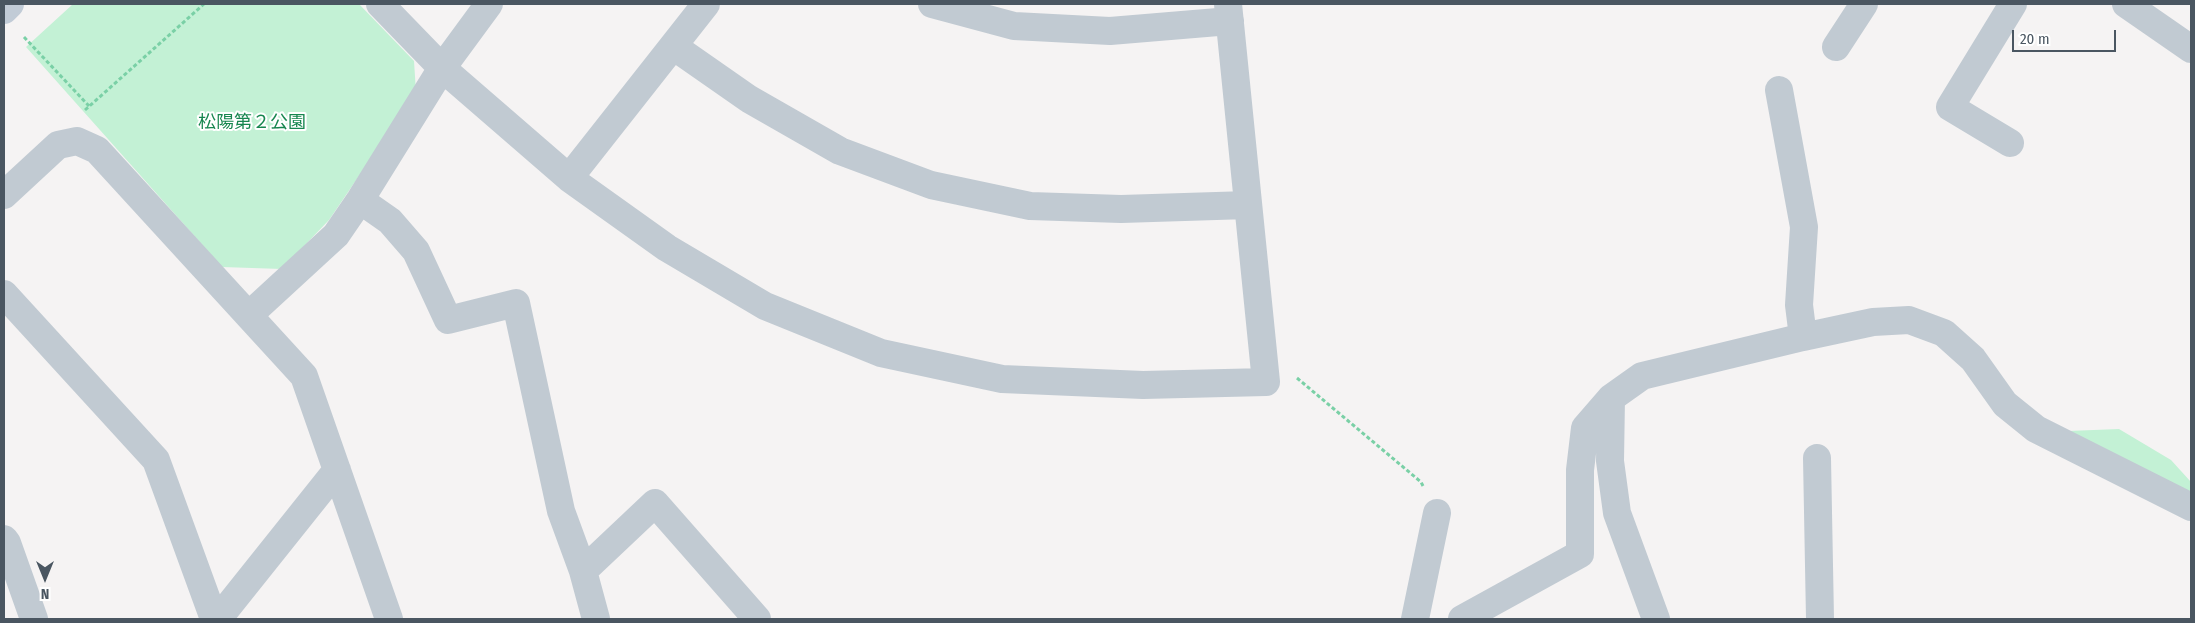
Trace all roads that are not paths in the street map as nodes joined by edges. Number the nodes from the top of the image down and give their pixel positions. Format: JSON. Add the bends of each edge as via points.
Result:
{"nodes":[{"id":1,"x":10,"y":4,"type":"edge"},
{"id":2,"x":380,"y":4,"type":"edge"},
{"id":3,"x":489,"y":4,"type":"edge"},
{"id":4,"x":706,"y":4,"type":"edge"},
{"id":5,"x":932,"y":4,"type":"edge"},
{"id":6,"x":1864,"y":4,"type":"edge"},
{"id":7,"x":2013,"y":4,"type":"edge"},
{"id":8,"x":2126,"y":4,"type":"edge"},
{"id":9,"x":4,"y":10,"type":"edge"},
{"id":10,"x":1229,"y":12,"type":"edge"},
{"id":11,"x":673,"y":46,"type":"junction"},
{"id":12,"x":1836,"y":47,"type":"dead end"},
{"id":13,"x":2191,"y":49,"type":"edge"},
{"id":14,"x":442,"y":68,"type":"junction"},
{"id":15,"x":1780,"y":90,"type":"dead end"},
{"id":16,"x":2010,"y":143,"type":"dead end"},
{"id":17,"x":569,"y":178,"type":"junction"},
{"id":18,"x":4,"y":194,"type":"edge"},
{"id":19,"x":360,"y":200,"type":"junction"},
{"id":20,"x":1248,"y":205,"type":"junction"},
{"id":21,"x":4,"y":294,"type":"edge"},
{"id":22,"x":249,"y":315,"type":"junction"},
{"id":23,"x":1803,"y":337,"type":"junction"},
{"id":24,"x":1611,"y":398,"type":"junction"},
{"id":25,"x":1817,"y":458,"type":"dead end"},
{"id":26,"x":337,"y":470,"type":"junction"},
{"id":27,"x":2191,"y":507,"type":"edge"},
{"id":28,"x":1436,"y":514,"type":"road end"},
{"id":29,"x":4,"y":539,"type":"edge"},
{"id":30,"x":583,"y":571,"type":"junction"},
{"id":31,"x":34,"y":619,"type":"edge"},
{"id":32,"x":216,"y":619,"type":"edge"},
{"id":33,"x":389,"y":619,"type":"edge"},
{"id":34,"x":596,"y":619,"type":"edge"},
{"id":35,"x":757,"y":619,"type":"edge"},
{"id":36,"x":1415,"y":619,"type":"edge"},
{"id":37,"x":1462,"y":619,"type":"edge"},
{"id":38,"x":1656,"y":619,"type":"edge"},
{"id":39,"x":1820,"y":619,"type":"edge"}],
"edges":[{"from":1,"to":9,"type":"street"},
{"from":2,"to":14,"type":"street"},
{"from":3,"to":14,"type":"street"},
{"from":4,"to":11,"type":"street"},
{"from":5,"to":10,"type":"street","via":[[1014,26],[1110,32]]},
{"from":6,"to":12,"type":"street"},
{"from":7,"to":16,"type":"street","via":[[1950,107]]},
{"from":8,"to":13,"type":"street"},
{"from":10,"to":20,"type":"street"},
{"from":11,"to":17,"type":"street"},
{"from":11,"to":20,"type":"street","via":[[749,99],[840,151],[931,185],[1030,206],[1120,209]]},
{"from":14,"to":17,"type":"street"},
{"from":14,"to":19,"type":"street"},
{"from":15,"to":23,"type":"street","via":[[1804,226],[1799,305]]},
{"from":17,"to":20,"type":"street","via":[[667,248],[765,306],[881,353],[1002,379],[1143,386],[1266,382]]},
{"from":18,"to":22,"type":"street","via":[[58,145],[77,141],[98,150]]},
{"from":19,"to":22,"type":"street","via":[[336,235]]},
{"from":19,"to":30,"type":"street","via":[[390,221],[416,251],[448,320],[516,303],[561,511]]},
{"from":21,"to":32,"type":"street","via":[[156,460]]},
{"from":22,"to":26,"type":"street","via":[[304,376]]},
{"from":23,"to":24,"type":"street","via":[[1642,376]]},
{"from":23,"to":27,"type":"street","via":[[1873,322],[1909,320],[1944,333],[1973,358],[2005,404],[2036,428]]},
{"from":24,"to":37,"type":"street","via":[[1585,428],[1580,470],[1580,554]]},
{"from":24,"to":38,"type":"street","via":[[1610,461],[1618,514]]},
{"from":25,"to":39,"type":"street"},
{"from":26,"to":32,"type":"street"},
{"from":26,"to":33,"type":"street"},
{"from":28,"to":36,"type":"street"},
{"from":29,"to":31,"type":"street"},
{"from":30,"to":34,"type":"street"},
{"from":30,"to":35,"type":"street","via":[[655,503]]}]}
